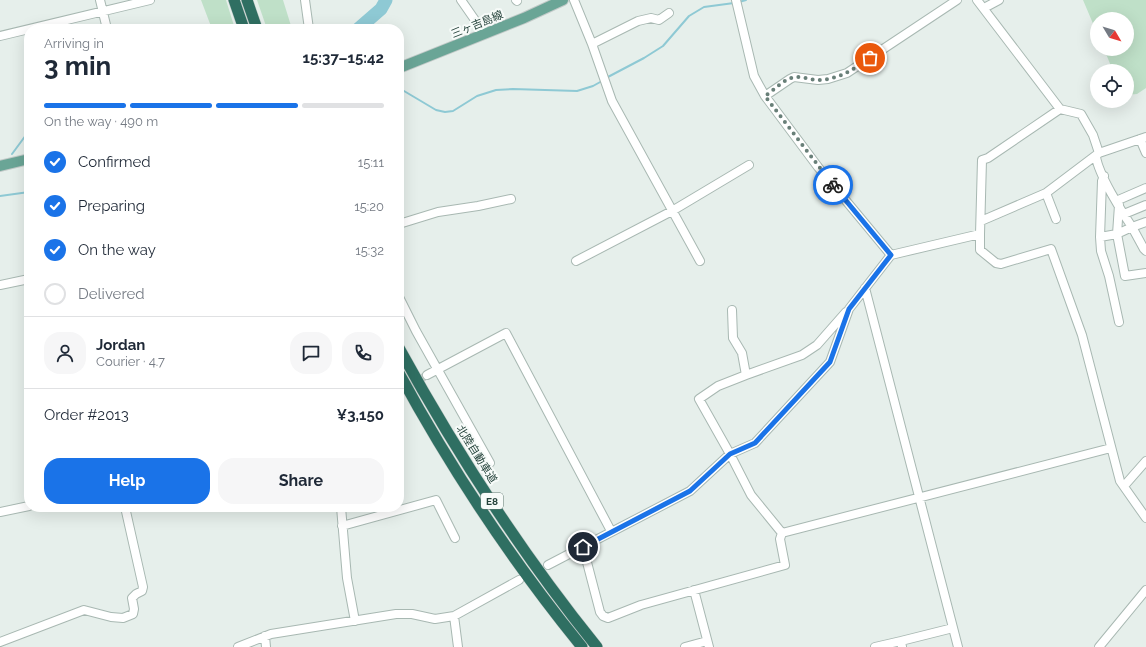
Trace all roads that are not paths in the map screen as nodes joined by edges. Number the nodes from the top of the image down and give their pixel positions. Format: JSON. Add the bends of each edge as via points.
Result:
{"nodes":[{"id":1,"x":100,"y":0,"type":"edge"},
{"id":2,"x":150,"y":0,"type":"edge"},
{"id":3,"x":234,"y":0,"type":"edge"},
{"id":4,"x":247,"y":0,"type":"edge"},
{"id":5,"x":304,"y":0,"type":"edge"},
{"id":6,"x":461,"y":0,"type":"edge"},
{"id":7,"x":563,"y":0,"type":"edge"},
{"id":8,"x":574,"y":0,"type":"edge"},
{"id":9,"x":736,"y":0,"type":"edge"},
{"id":10,"x":957,"y":0,"type":"edge"},
{"id":11,"x":977,"y":0,"type":"edge"},
{"id":12,"x":999,"y":0,"type":"edge"},
{"id":13,"x":984,"y":8,"type":"junction"},
{"id":14,"x":103,"y":12,"type":"junction"},
{"id":15,"x":668,"y":13,"type":"dead end"},
{"id":16,"x":52,"y":24,"type":"edge"},
{"id":17,"x":106,"y":24,"type":"edge"},
{"id":18,"x":242,"y":24,"type":"edge"},
{"id":19,"x":254,"y":24,"type":"edge"},
{"id":20,"x":308,"y":24,"type":"edge"},
{"id":21,"x":24,"y":30,"type":"edge"},
{"id":22,"x":484,"y":33,"type":"junction"},
{"id":23,"x":0,"y":36,"type":"edge"},
{"id":24,"x":592,"y":44,"type":"junction"},
{"id":25,"x":404,"y":66,"type":"edge"},
{"id":26,"x":765,"y":96,"type":"junction"},
{"id":27,"x":1060,"y":108,"type":"junction"},
{"id":28,"x":1143,"y":138,"type":"edge"},
{"id":29,"x":1146,"y":153,"type":"edge"},
{"id":30,"x":1098,"y":155,"type":"junction"},
{"id":31,"x":24,"y":161,"type":"edge"},
{"id":32,"x":749,"y":165,"type":"dead end"},
{"id":33,"x":0,"y":166,"type":"edge"},
{"id":34,"x":1104,"y":176,"type":"junction"},
{"id":35,"x":1146,"y":188,"type":"edge"},
{"id":36,"x":1046,"y":193,"type":"junction"},
{"id":37,"x":511,"y":199,"type":"dead end"},
{"id":38,"x":1118,"y":203,"type":"junction"},
{"id":39,"x":1146,"y":205,"type":"edge"},
{"id":40,"x":672,"y":211,"type":"junction"},
{"id":41,"x":1124,"y":214,"type":"junction"},
{"id":42,"x":1056,"y":220,"type":"dead end"},
{"id":43,"x":981,"y":221,"type":"junction"},
{"id":44,"x":404,"y":222,"type":"edge"},
{"id":45,"x":1146,"y":222,"type":"edge"},
{"id":46,"x":1132,"y":227,"type":"junction"},
{"id":47,"x":980,"y":234,"type":"junction"},
{"id":48,"x":1117,"y":234,"type":"junction"},
{"id":49,"x":1100,"y":237,"type":"junction"},
{"id":50,"x":1146,"y":251,"type":"edge"},
{"id":51,"x":891,"y":255,"type":"junction"},
{"id":52,"x":576,"y":261,"type":"dead end"},
{"id":53,"x":700,"y":261,"type":"dead end"},
{"id":54,"x":1146,"y":273,"type":"edge"},
{"id":55,"x":24,"y":280,"type":"edge"},
{"id":56,"x":0,"y":285,"type":"edge"},
{"id":57,"x":865,"y":288,"type":"junction"},
{"id":58,"x":404,"y":306,"type":"edge"},
{"id":59,"x":849,"y":309,"type":"junction"},
{"id":60,"x":732,"y":310,"type":"dead end"},
{"id":61,"x":1119,"y":322,"type":"dead end"},
{"id":62,"x":404,"y":357,"type":"edge"},
{"id":63,"x":438,"y":369,"type":"junction"},
{"id":64,"x":427,"y":375,"type":"tunnel mouth"},
{"id":65,"x":746,"y":375,"type":"junction"},
{"id":66,"x":404,"y":382,"type":"edge"},
{"id":67,"x":1111,"y":448,"type":"junction"},
{"id":68,"x":730,"y":454,"type":"junction"},
{"id":69,"x":1146,"y":461,"type":"edge"},
{"id":70,"x":490,"y":464,"type":"dead end"},
{"id":71,"x":1124,"y":486,"type":"junction"},
{"id":72,"x":920,"y":497,"type":"junction"},
{"id":73,"x":24,"y":507,"type":"edge"},
{"id":74,"x":404,"y":509,"type":"edge"},
{"id":75,"x":0,"y":512,"type":"edge"},
{"id":76,"x":126,"y":512,"type":"edge"},
{"id":77,"x":341,"y":512,"type":"edge"},
{"id":78,"x":393,"y":512,"type":"edge"},
{"id":79,"x":1146,"y":518,"type":"edge"},
{"id":80,"x":342,"y":526,"type":"junction"},
{"id":81,"x":611,"y":531,"type":"junction"},
{"id":82,"x":782,"y":533,"type":"junction"},
{"id":83,"x":455,"y":538,"type":"dead end"},
{"id":84,"x":583,"y":547,"type":"junction"},
{"id":85,"x":548,"y":564,"type":"dead end"},
{"id":86,"x":519,"y":580,"type":"dead end"},
{"id":87,"x":694,"y":590,"type":"junction"},
{"id":88,"x":1146,"y":590,"type":"edge"},
{"id":89,"x":454,"y":616,"type":"junction"},
{"id":90,"x":355,"y":621,"type":"junction"},
{"id":91,"x":953,"y":628,"type":"junction"},
{"id":92,"x":265,"y":636,"type":"junction"},
{"id":93,"x":0,"y":642,"type":"edge"},
{"id":94,"x":708,"y":644,"type":"edge"},
{"id":95,"x":901,"y":644,"type":"edge"},
{"id":96,"x":238,"y":647,"type":"edge"},
{"id":97,"x":266,"y":647,"type":"edge"},
{"id":98,"x":458,"y":647,"type":"edge"},
{"id":99,"x":582,"y":647,"type":"edge"},
{"id":100,"x":597,"y":647,"type":"edge"},
{"id":101,"x":685,"y":647,"type":"edge"},
{"id":102,"x":875,"y":647,"type":"edge"},
{"id":103,"x":958,"y":647,"type":"edge"},
{"id":104,"x":1099,"y":647,"type":"edge"}],
"edges":[{"from":1,"to":14,"type":"street"},
{"from":2,"to":14,"type":"street"},
{"from":3,"to":18,"type":"highway"},
{"from":4,"to":19,"type":"highway"},
{"from":5,"to":20,"type":"street"},
{"from":6,"to":22,"type":"street"},
{"from":7,"to":22,"type":"main road","name":"三ヶ吉島線"},
{"from":8,"to":24,"type":"street"},
{"from":9,"to":26,"type":"street","via":[[754,76]]},
{"from":10,"to":26,"type":"street","via":[[847,73],[818,80],[794,77]]},
{"from":11,"to":13,"type":"street"},
{"from":12,"to":13,"type":"street"},
{"from":13,"to":27,"type":"street"},
{"from":14,"to":16,"type":"street"},
{"from":14,"to":17,"type":"street"},
{"from":15,"to":24,"type":"street","via":[[659,20],[651,18],[631,23]]},
{"from":21,"to":23,"type":"street"},
{"from":22,"to":25,"type":"main road","name":"三ヶ吉島線"},
{"from":24,"to":40,"type":"street","via":[[612,101]]},
{"from":26,"to":51,"type":"street","via":[[818,167]]},
{"from":27,"to":30,"type":"street","via":[[1081,114],[1093,135]]},
{"from":27,"to":43,"type":"street","via":[[982,160]]},
{"from":28,"to":29,"type":"street"},
{"from":28,"to":30,"type":"street"},
{"from":30,"to":34,"type":"street","via":[[1097,162]]},
{"from":30,"to":36,"type":"street"},
{"from":31,"to":33,"type":"main road"},
{"from":32,"to":40,"type":"street"},
{"from":34,"to":38,"type":"street"},
{"from":34,"to":49,"type":"street"},
{"from":35,"to":38,"type":"street"},
{"from":36,"to":42,"type":"street"},
{"from":36,"to":43,"type":"street"},
{"from":37,"to":44,"type":"street","via":[[438,212]]},
{"from":38,"to":41,"type":"street"},
{"from":38,"to":48,"type":"street"},
{"from":39,"to":41,"type":"street"},
{"from":40,"to":52,"type":"street"},
{"from":40,"to":53,"type":"street"},
{"from":41,"to":46,"type":"street"},
{"from":43,"to":47,"type":"street"},
{"from":45,"to":46,"type":"street"},
{"from":46,"to":48,"type":"street"},
{"from":46,"to":50,"type":"street"},
{"from":47,"to":51,"type":"street"},
{"from":47,"to":67,"type":"street","via":[[980,250],[996,263],[1001,264],[1050,249],[1082,335]]},
{"from":48,"to":49,"type":"street"},
{"from":48,"to":54,"type":"street","via":[[1125,276]]},
{"from":49,"to":61,"type":"street","via":[[1101,251]]},
{"from":51,"to":57,"type":"street"},
{"from":55,"to":56,"type":"street"},
{"from":57,"to":59,"type":"street"},
{"from":57,"to":72,"type":"street"},
{"from":58,"to":63,"type":"street"},
{"from":59,"to":65,"type":"street","via":[[817,345],[802,355]]},
{"from":59,"to":68,"type":"street","via":[[830,362],[755,443]]},
{"from":60,"to":65,"type":"street","via":[[733,338],[742,353]]},
{"from":62,"to":100,"type":"highway","name":"北陸自動車道","number":"E8","via":[[483,489]]},
{"from":63,"to":64,"type":"street"},
{"from":63,"to":70,"type":"street"},
{"from":63,"to":81,"type":"street","via":[[506,334]]},
{"from":65,"to":68,"type":"street","via":[[718,386],[699,399]]},
{"from":66,"to":99,"type":"highway","number":"E8","via":[[473,495],[539,591]]},
{"from":67,"to":71,"type":"street","via":[[1120,482]]},
{"from":67,"to":72,"type":"street"},
{"from":68,"to":81,"type":"street","via":[[690,491]]},
{"from":68,"to":82,"type":"street","via":[[751,495]]},
{"from":69,"to":71,"type":"street"},
{"from":71,"to":79,"type":"street"},
{"from":72,"to":82,"type":"street"},
{"from":72,"to":91,"type":"street"},
{"from":73,"to":75,"type":"street"},
{"from":74,"to":83,"type":"street","via":[[436,500]]},
{"from":76,"to":93,"type":"street","via":[[143,588],[132,598],[133,614],[123,618],[84,610]]},
{"from":77,"to":80,"type":"street"},
{"from":78,"to":80,"type":"street"},
{"from":80,"to":90,"type":"street","via":[[347,578]]},
{"from":81,"to":84,"type":"street"},
{"from":82,"to":87,"type":"street","via":[[780,538],[786,564]]},
{"from":84,"to":85,"type":"street"},
{"from":84,"to":87,"type":"street","via":[[600,612],[608,618],[641,605]]},
{"from":86,"to":89,"type":"street"},
{"from":87,"to":94,"type":"street"},
{"from":88,"to":104,"type":"street"},
{"from":89,"to":90,"type":"street","via":[[435,619],[412,614],[396,614]]},
{"from":89,"to":98,"type":"street"},
{"from":90,"to":92,"type":"street"},
{"from":91,"to":95,"type":"street"},
{"from":91,"to":103,"type":"street"},
{"from":92,"to":96,"type":"street"},
{"from":92,"to":97,"type":"street"},
{"from":94,"to":101,"type":"street"},
{"from":95,"to":102,"type":"street"}]}
